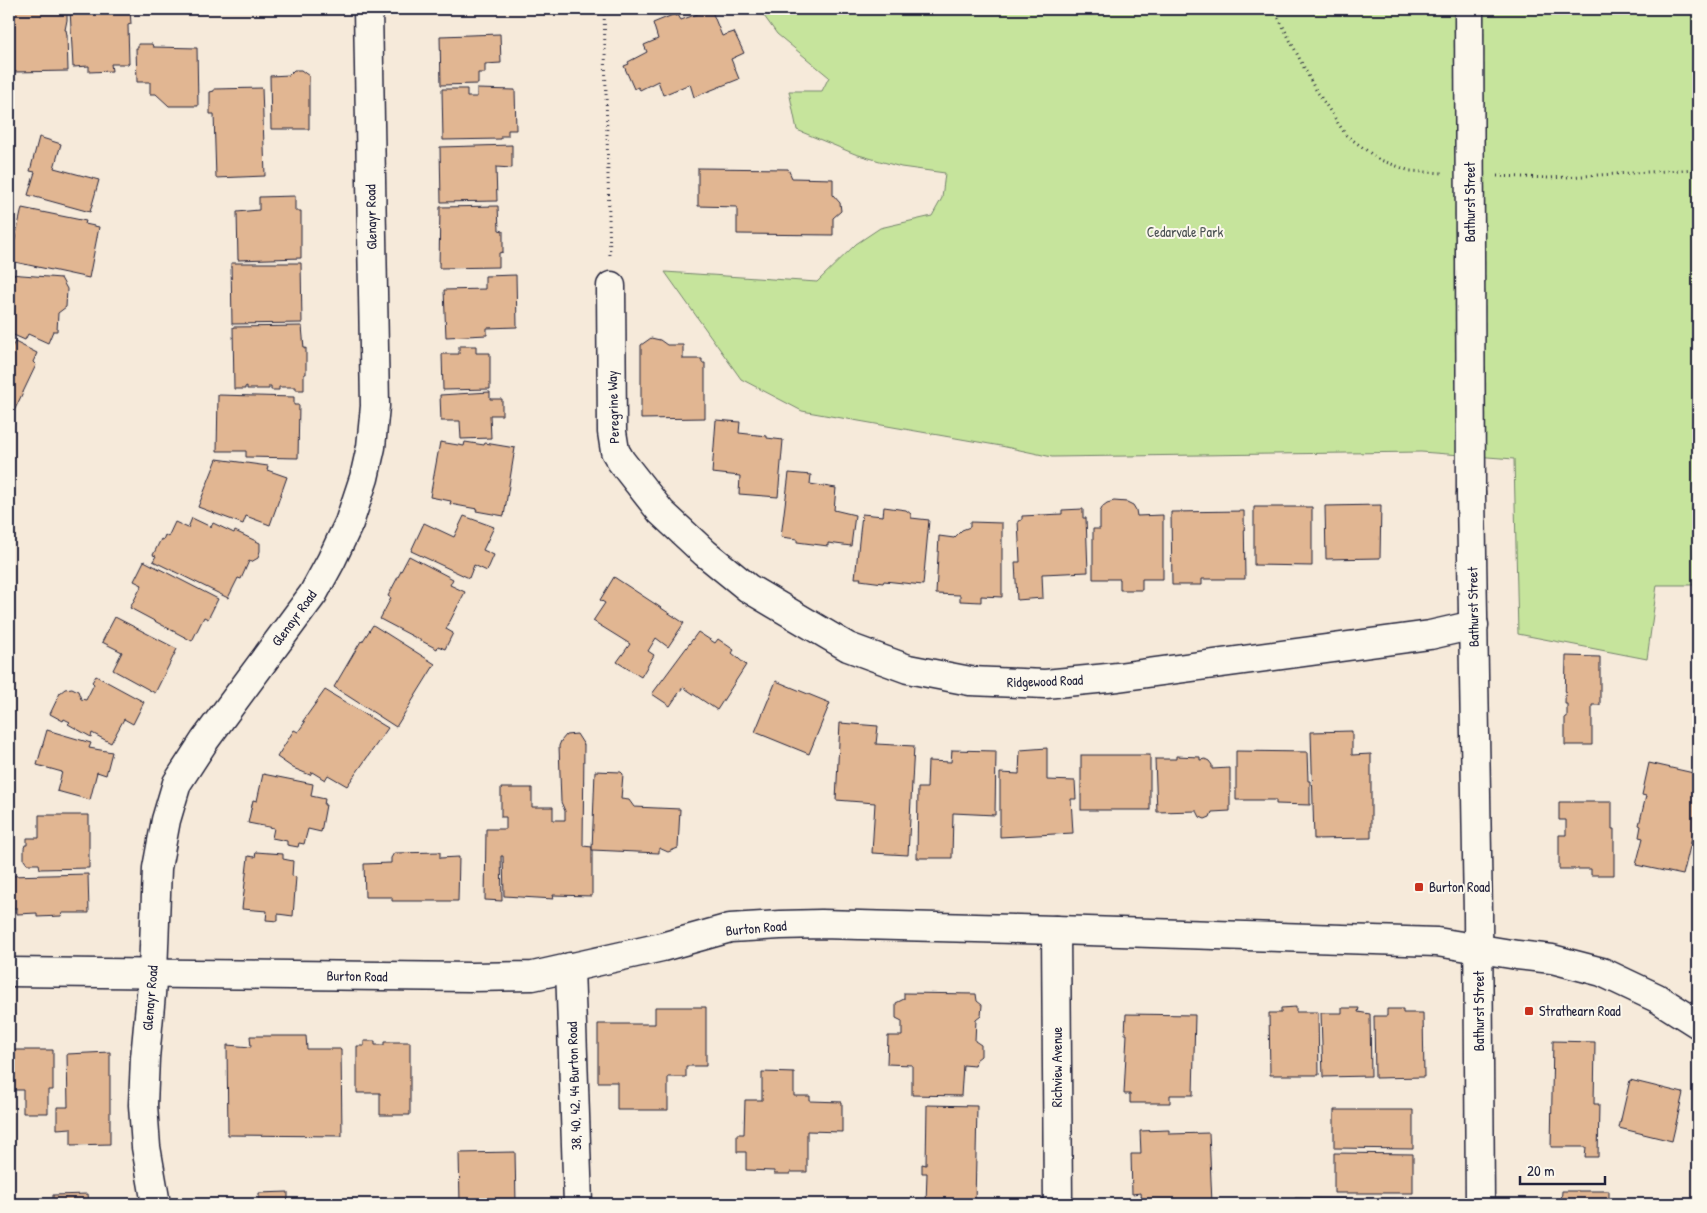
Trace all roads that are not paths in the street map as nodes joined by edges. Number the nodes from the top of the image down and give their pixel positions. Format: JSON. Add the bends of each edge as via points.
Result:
{"nodes":[{"id":1,"x":368,"y":9,"type":"edge"},
{"id":2,"x":1469,"y":9,"type":"edge"},
{"id":3,"x":611,"y":286,"type":"road end"},
{"id":4,"x":661,"y":512,"type":"joint"},
{"id":5,"x":1474,"y":626,"type":"junction"},
{"id":6,"x":1056,"y":930,"type":"junction"},
{"id":7,"x":1478,"y":949,"type":"junction"},
{"id":8,"x":570,"y":967,"type":"junction"},
{"id":9,"x":9,"y":972,"type":"edge"},
{"id":10,"x":153,"y":973,"type":"junction"},
{"id":11,"x":1698,"y":1024,"type":"edge"},
{"id":12,"x":156,"y":1204,"type":"edge"},
{"id":13,"x":578,"y":1204,"type":"edge"},
{"id":14,"x":1058,"y":1204,"type":"edge"},
{"id":15,"x":1480,"y":1204,"type":"edge"}],
"edges":[{"from":1,"to":10,"type":"street","name":"Glenayr Road","via":[[375,406],[366,470],[349,523],[313,594],[177,783],[157,868]]},
{"from":2,"to":5,"type":"street","name":"Bathurst Street","bridge":true},
{"from":3,"to":4,"type":"street","name":"Peregrine Way","via":[[614,446],[621,461]]},
{"from":4,"to":5,"type":"street","name":"Ridgewood Road","via":[[748,588],[848,647],[908,669],[970,681],[1045,684],[1118,677],[1430,635]]},
{"from":5,"to":7,"type":"street","name":"Bathurst Street"},
{"from":6,"to":7,"type":"street","name":"Burton Road","via":[[1437,942]]},
{"from":6,"to":8,"type":"street","name":"Burton Road","via":[[821,924],[730,928]]},
{"from":6,"to":14,"type":"street","name":"Richview Avenue"},
{"from":7,"to":11,"type":"street","via":[[1552,959],[1602,972],[1657,998]]},
{"from":7,"to":15,"type":"street","name":"Bathurst Street"},
{"from":8,"to":10,"type":"street","name":"Burton Road","via":[[533,976],[471,977]]},
{"from":8,"to":13,"type":"street","name":"38, 40, 42, 44 Burton Road"},
{"from":9,"to":10,"type":"street","name":"Burton Road"},
{"from":10,"to":12,"type":"street","name":"Glenayr Road","via":[[144,1058],[143,1105]]}]}
